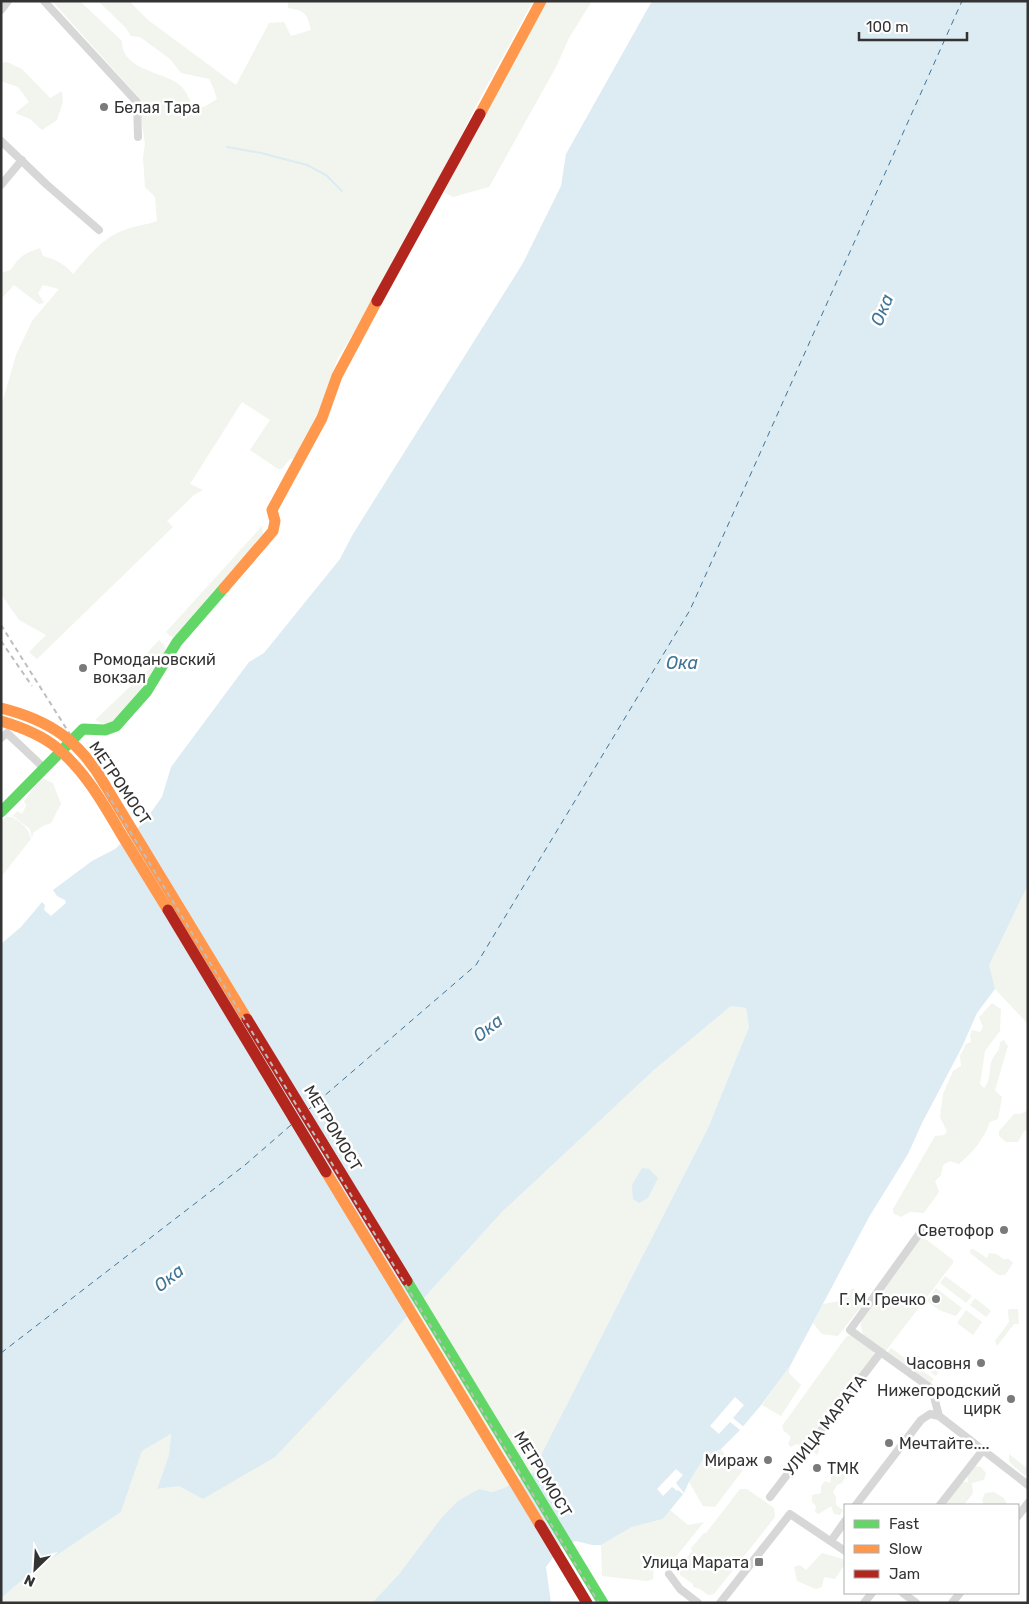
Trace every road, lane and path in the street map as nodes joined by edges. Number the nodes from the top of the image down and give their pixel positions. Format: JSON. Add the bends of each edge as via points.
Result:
{"nodes":[{"id":1,"x":8,"y":1,"type":"edge"},
{"id":2,"x":44,"y":1,"type":"edge"},
{"id":3,"x":542,"y":1,"type":"edge"},
{"id":4,"x":1,"y":10,"type":"edge"},
{"id":5,"x":138,"y":137,"type":"dead end"},
{"id":6,"x":1,"y":141,"type":"edge"},
{"id":7,"x":22,"y":160,"type":"junction"},
{"id":8,"x":1,"y":185,"type":"edge"},
{"id":9,"x":99,"y":230,"type":"dead end"},
{"id":10,"x":1,"y":708,"type":"edge"},
{"id":11,"x":1,"y":721,"type":"edge"},
{"id":12,"x":4,"y":735,"type":"edge"},
{"id":13,"x":44,"y":768,"type":"junction"},
{"id":14,"x":1,"y":812,"type":"edge"},
{"id":15,"x":922,"y":1230,"type":"dead end"},
{"id":16,"x":881,"y":1352,"type":"junction"},
{"id":17,"x":939,"y":1416,"type":"junction"},
{"id":18,"x":983,"y":1450,"type":"junction"},
{"id":19,"x":1028,"y":1485,"type":"edge"},
{"id":20,"x":770,"y":1497,"type":"dead end"},
{"id":21,"x":1028,"y":1502,"type":"edge"},
{"id":22,"x":857,"y":1504,"type":"edge"},
{"id":23,"x":941,"y":1504,"type":"edge"},
{"id":24,"x":1019,"y":1515,"type":"edge"},
{"id":25,"x":844,"y":1522,"type":"edge"},
{"id":26,"x":831,"y":1541,"type":"junction"},
{"id":27,"x":844,"y":1550,"type":"edge"},
{"id":28,"x":669,"y":1574,"type":"dead end"},
{"id":29,"x":904,"y":1594,"type":"edge"},
{"id":30,"x":587,"y":1603,"type":"edge"},
{"id":31,"x":603,"y":1603,"type":"edge"},
{"id":32,"x":698,"y":1603,"type":"edge"},
{"id":33,"x":720,"y":1603,"type":"edge"},
{"id":34,"x":916,"y":1603,"type":"edge"}],
"edges":[{"from":1,"to":4,"type":"street"},
{"from":2,"to":5,"type":"street","via":[[137,102]]},
{"from":3,"to":13,"type":"main road","via":[[337,376],[322,418],[272,510],[273,531],[177,642],[147,691],[116,726],[105,730],[83,729]]},
{"from":6,"to":7,"type":"street"},
{"from":7,"to":8,"type":"street"},
{"from":7,"to":9,"type":"street"},
{"from":10,"to":31,"type":"main road","name":"МЕТРОМОСТ","bridge":true,"via":[[44,723],[69,738],[88,758]]},
{"from":11,"to":30,"type":"main road","name":"МЕТРОМОСТ","bridge":true,"via":[[35,733],[57,747],[77,765],[95,790]]},
{"from":12,"to":13,"type":"street"},
{"from":13,"to":14,"type":"main road"},
{"from":15,"to":16,"type":"street","via":[[850,1330]]},
{"from":16,"to":17,"type":"street","via":[[932,1389]]},
{"from":16,"to":20,"type":"street","name":"УЛИЦА МАРАТА"},
{"from":17,"to":18,"type":"street"},
{"from":17,"to":22,"type":"street","via":[[930,1414],[921,1420]]},
{"from":18,"to":19,"type":"street"},
{"from":18,"to":23,"type":"street"},
{"from":21,"to":24,"type":"street"},
{"from":25,"to":26,"type":"street"},
{"from":26,"to":27,"type":"street"},
{"from":26,"to":33,"type":"street","via":[[790,1514]]},
{"from":28,"to":32,"type":"street","via":[[680,1589]]},
{"from":29,"to":34,"type":"street"}]}
